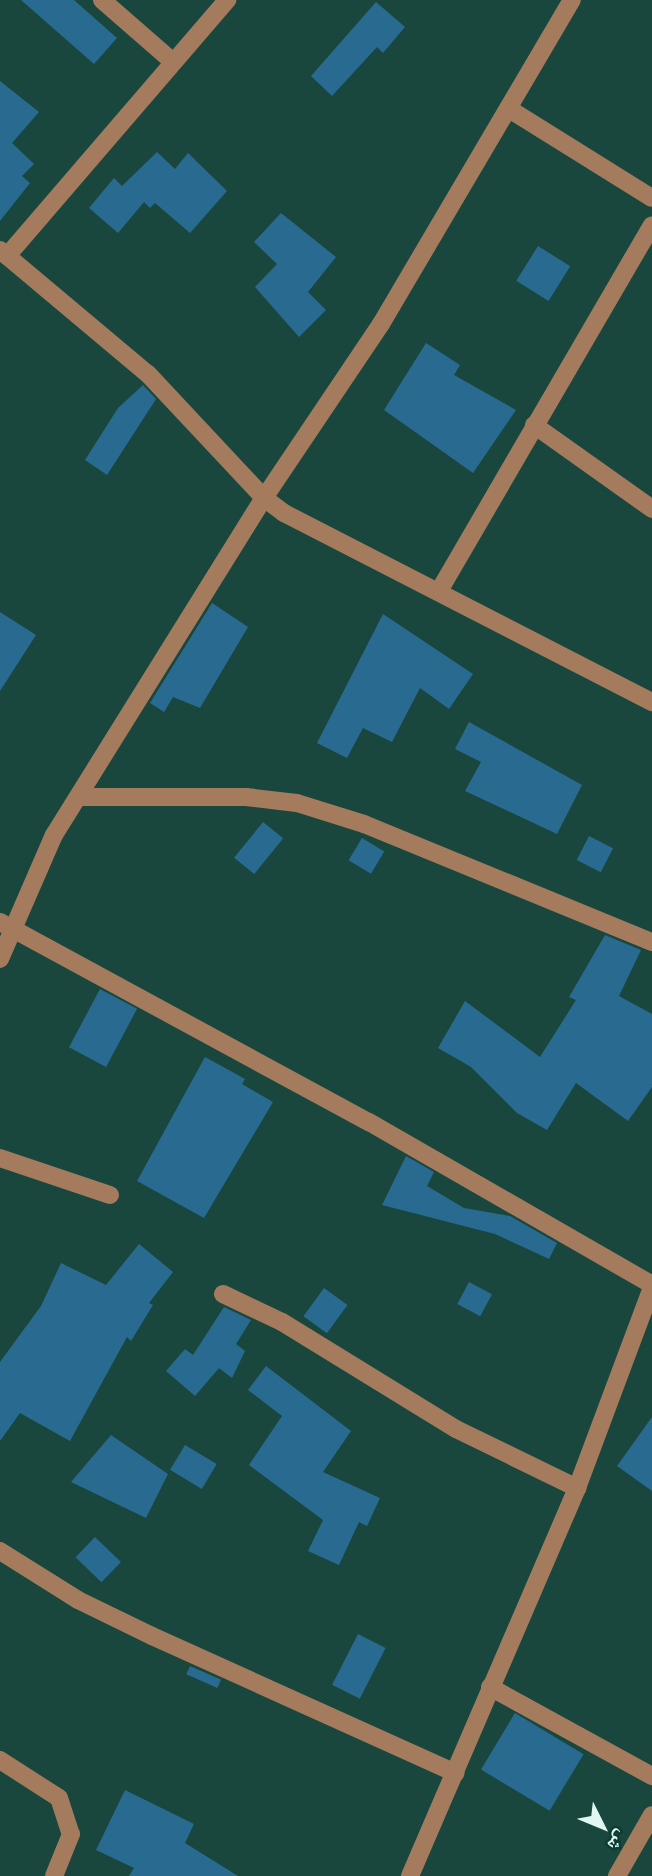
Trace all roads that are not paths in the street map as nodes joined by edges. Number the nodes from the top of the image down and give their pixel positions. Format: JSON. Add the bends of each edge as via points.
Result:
{"nodes":[{"id":1,"x":102,"y":0,"type":"edge"},
{"id":2,"x":227,"y":0,"type":"edge"},
{"id":3,"x":572,"y":0,"type":"edge"},
{"id":4,"x":173,"y":62,"type":"junction"},
{"id":5,"x":509,"y":109,"type":"junction"},
{"id":6,"x":652,"y":198,"type":"edge"},
{"id":7,"x":652,"y":225,"type":"edge"},
{"id":8,"x":4,"y":253,"type":"edge"},
{"id":9,"x":534,"y":425,"type":"junction"},
{"id":10,"x":264,"y":498,"type":"junction"},
{"id":11,"x":652,"y":509,"type":"edge"},
{"id":12,"x":439,"y":591,"type":"junction"},
{"id":13,"x":652,"y":702,"type":"edge"},
{"id":14,"x":78,"y":797,"type":"junction"},
{"id":15,"x":5,"y":925,"type":"edge"},
{"id":16,"x":652,"y":942,"type":"edge"},
{"id":17,"x":0,"y":959,"type":"edge"},
{"id":18,"x":0,"y":1158,"type":"edge"},
{"id":19,"x":110,"y":1195,"type":"dead end"},
{"id":20,"x":652,"y":1286,"type":"edge"},
{"id":21,"x":223,"y":1294,"type":"dead end"},
{"id":22,"x":578,"y":1488,"type":"junction"},
{"id":23,"x":0,"y":1551,"type":"edge"},
{"id":24,"x":490,"y":1687,"type":"junction"},
{"id":25,"x":0,"y":1760,"type":"edge"},
{"id":26,"x":456,"y":1773,"type":"junction"},
{"id":27,"x":652,"y":1776,"type":"edge"},
{"id":28,"x":652,"y":1815,"type":"edge"},
{"id":29,"x":54,"y":1876,"type":"edge"},
{"id":30,"x":410,"y":1876,"type":"edge"},
{"id":31,"x":617,"y":1876,"type":"edge"}],
"edges":[{"from":1,"to":4,"type":"street"},
{"from":2,"to":4,"type":"street"},
{"from":3,"to":5,"type":"street"},
{"from":4,"to":8,"type":"street"},
{"from":5,"to":6,"type":"street"},
{"from":5,"to":10,"type":"street","via":[[381,324]]},
{"from":7,"to":9,"type":"street"},
{"from":8,"to":10,"type":"street","via":[[148,374]]},
{"from":9,"to":11,"type":"street"},
{"from":9,"to":12,"type":"street"},
{"from":10,"to":12,"type":"street"},
{"from":10,"to":14,"type":"street"},
{"from":12,"to":13,"type":"street"},
{"from":14,"to":15,"type":"street"},
{"from":14,"to":16,"type":"street","via":[[246,797],[297,803],[364,824]]},
{"from":15,"to":17,"type":"street"},
{"from":15,"to":20,"type":"street","via":[[369,1122]]},
{"from":18,"to":19,"type":"street"},
{"from":20,"to":22,"type":"street"},
{"from":21,"to":22,"type":"street","via":[[282,1322],[457,1429]]},
{"from":22,"to":24,"type":"street"},
{"from":23,"to":26,"type":"street","via":[[78,1600],[139,1630]]},
{"from":24,"to":26,"type":"street"},
{"from":24,"to":27,"type":"street"},
{"from":25,"to":29,"type":"street","via":[[60,1798],[71,1834]]},
{"from":26,"to":30,"type":"street"},
{"from":28,"to":31,"type":"street"}]}
